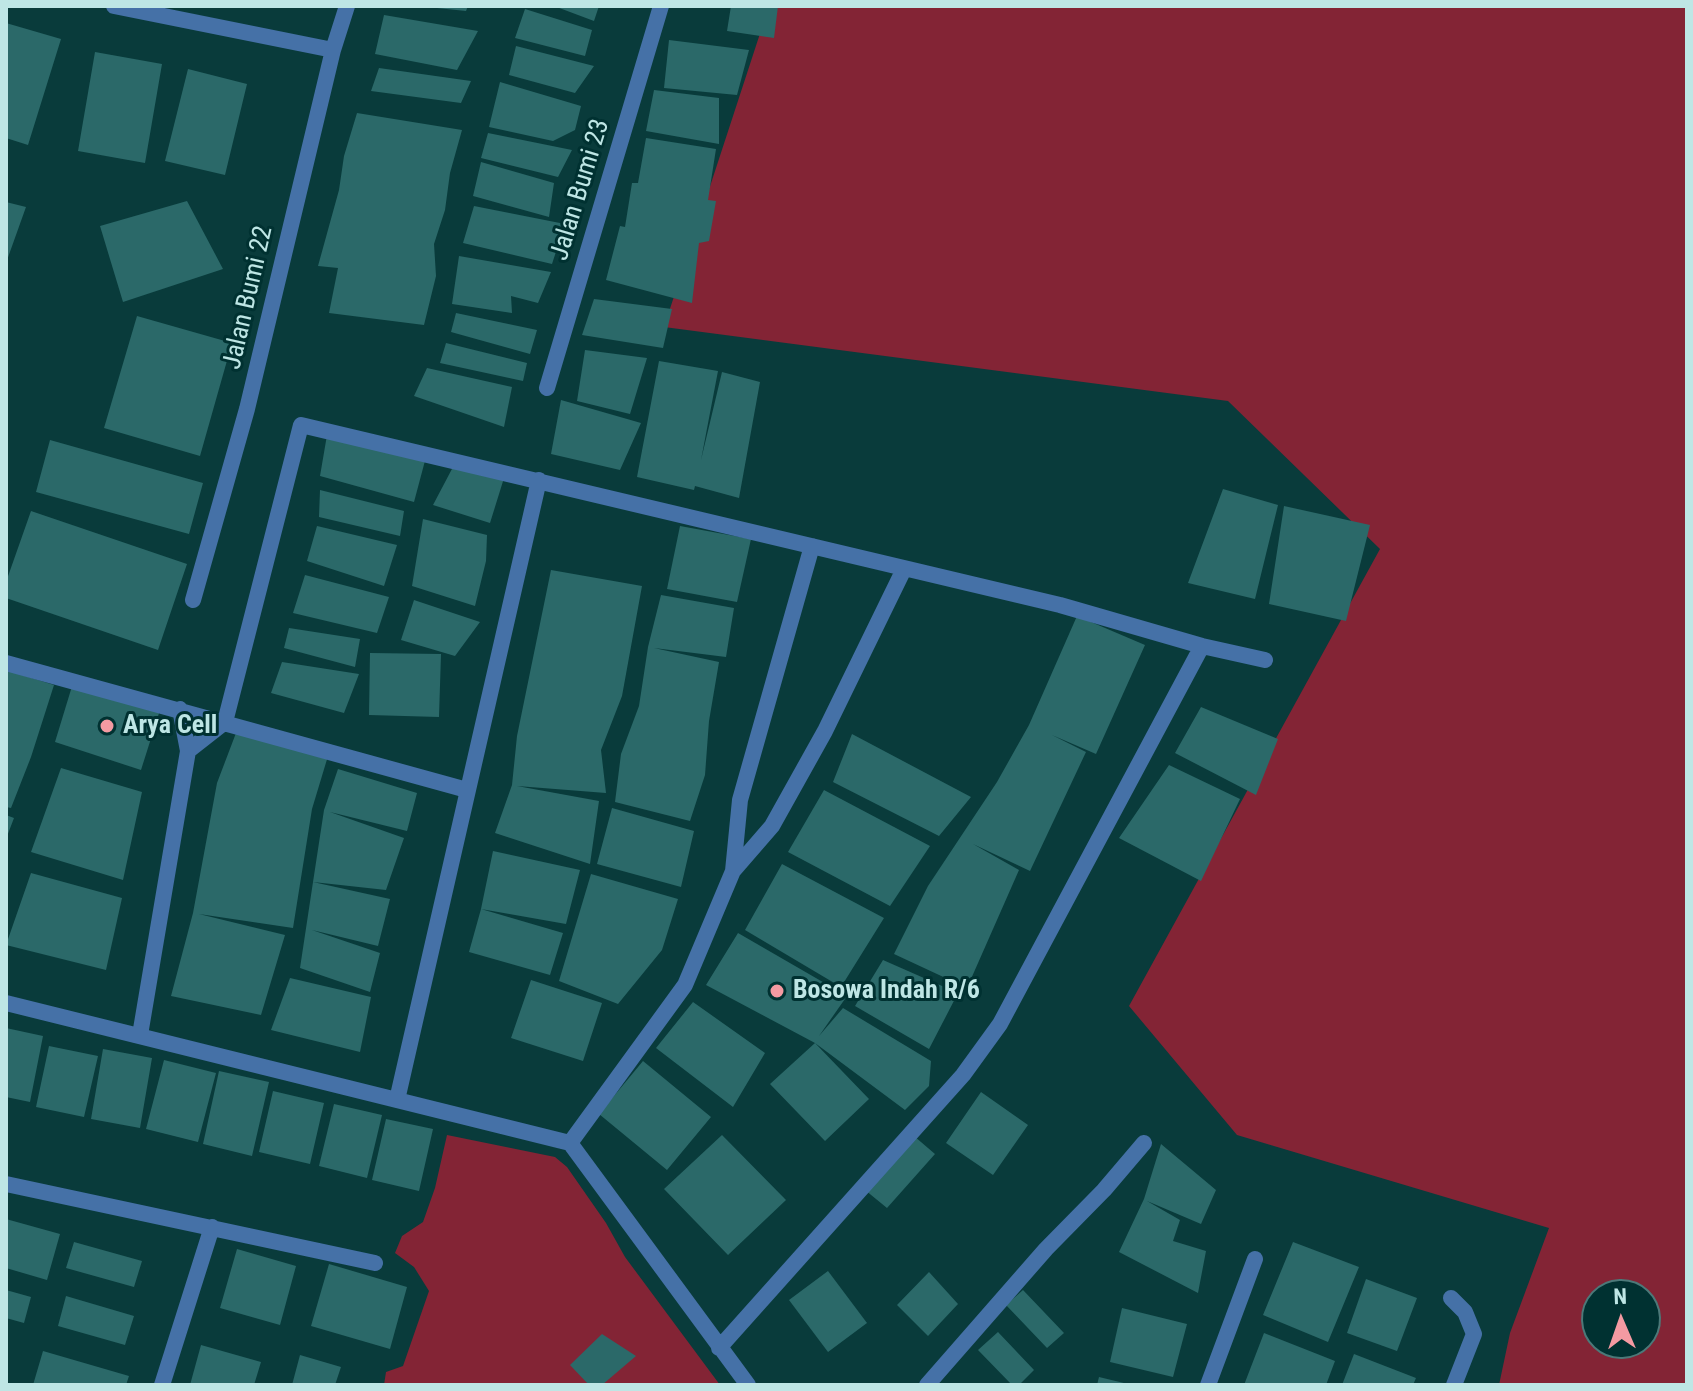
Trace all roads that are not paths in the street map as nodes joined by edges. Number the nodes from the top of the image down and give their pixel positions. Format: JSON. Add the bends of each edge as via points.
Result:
{"nodes":[{"id":1,"x":114,"y":6,"type":"edge"},
{"id":2,"x":347,"y":6,"type":"edge"},
{"id":3,"x":661,"y":6,"type":"edge"},
{"id":4,"x":333,"y":50,"type":"junction"},
{"id":5,"x":547,"y":388,"type":"dead end"},
{"id":6,"x":539,"y":480,"type":"junction"},
{"id":7,"x":812,"y":546,"type":"junction"},
{"id":8,"x":904,"y":569,"type":"junction"},
{"id":9,"x":193,"y":600,"type":"dead end"},
{"id":10,"x":1202,"y":646,"type":"junction"},
{"id":11,"x":1265,"y":660,"type":"dead end"},
{"id":12,"x":6,"y":663,"type":"edge"},
{"id":13,"x":180,"y":709,"type":"junction"},
{"id":14,"x":225,"y":722,"type":"junction"},
{"id":15,"x":188,"y":751,"type":"junction"},
{"id":16,"x":467,"y":790,"type":"junction"},
{"id":17,"x":733,"y":871,"type":"junction"},
{"id":18,"x":6,"y":1003,"type":"edge"},
{"id":19,"x":140,"y":1035,"type":"junction"},
{"id":20,"x":397,"y":1100,"type":"junction"},
{"id":21,"x":570,"y":1143,"type":"junction"},
{"id":22,"x":1144,"y":1143,"type":"dead end"},
{"id":23,"x":6,"y":1184,"type":"edge"},
{"id":24,"x":212,"y":1227,"type":"junction"},
{"id":25,"x":1255,"y":1259,"type":"dead end"},
{"id":26,"x":375,"y":1263,"type":"dead end"},
{"id":27,"x":1451,"y":1298,"type":"dead end"},
{"id":28,"x":719,"y":1348,"type":"junction"},
{"id":29,"x":162,"y":1385,"type":"edge"},
{"id":30,"x":748,"y":1385,"type":"edge"},
{"id":31,"x":927,"y":1385,"type":"edge"},
{"id":32,"x":1208,"y":1385,"type":"edge"},
{"id":33,"x":1454,"y":1385,"type":"edge"}],
"edges":[{"from":1,"to":4,"type":"street"},
{"from":2,"to":4,"type":"street","name":"Jalan Bumi 22"},
{"from":3,"to":5,"type":"street","name":"Jalan Bumi 23"},
{"from":4,"to":9,"type":"street","name":"Jalan Bumi 22","via":[[247,409]]},
{"from":6,"to":7,"type":"street"},
{"from":6,"to":14,"type":"street","via":[[301,425]]},
{"from":6,"to":16,"type":"street"},
{"from":7,"to":8,"type":"street"},
{"from":7,"to":17,"type":"street","via":[[740,800]]},
{"from":8,"to":10,"type":"street","via":[[1060,605]]},
{"from":8,"to":17,"type":"street","via":[[772,826]]},
{"from":10,"to":11,"type":"street"},
{"from":10,"to":28,"type":"street","via":[[1000,1024],[963,1075]]},
{"from":12,"to":13,"type":"street"},
{"from":13,"to":14,"type":"street"},
{"from":13,"to":15,"type":"street"},
{"from":14,"to":15,"type":"street"},
{"from":14,"to":16,"type":"street"},
{"from":15,"to":19,"type":"street"},
{"from":16,"to":20,"type":"street"},
{"from":17,"to":21,"type":"street","via":[[685,985]]},
{"from":18,"to":19,"type":"street"},
{"from":19,"to":20,"type":"street"},
{"from":20,"to":21,"type":"street"},
{"from":21,"to":28,"type":"street"},
{"from":22,"to":31,"type":"street"},
{"from":23,"to":24,"type":"street"},
{"from":24,"to":26,"type":"street"},
{"from":24,"to":29,"type":"street"},
{"from":25,"to":32,"type":"street"},
{"from":27,"to":33,"type":"street","via":[[1465,1312],[1474,1334]]},
{"from":28,"to":30,"type":"street"}]}
